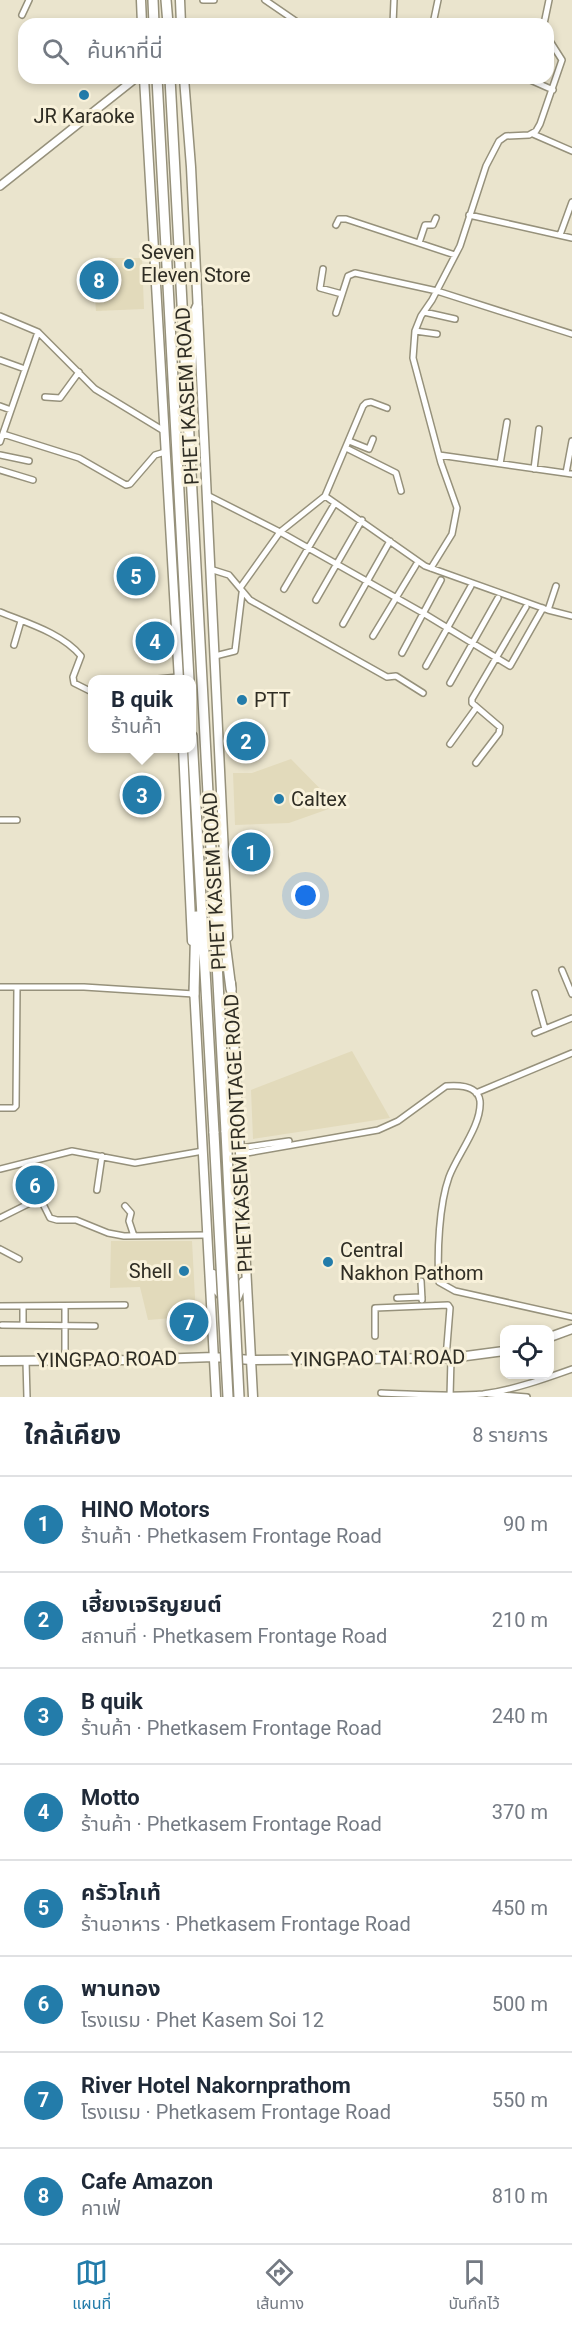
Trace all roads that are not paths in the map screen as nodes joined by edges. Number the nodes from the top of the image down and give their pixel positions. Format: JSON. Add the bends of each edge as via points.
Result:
{"nodes":[{"id":1,"x":29,"y":0,"type":"edge"},
{"id":2,"x":141,"y":0,"type":"edge"},
{"id":3,"x":153,"y":0,"type":"edge"},
{"id":4,"x":166,"y":0,"type":"edge"},
{"id":5,"x":180,"y":0,"type":"edge"},
{"id":6,"x":203,"y":0,"type":"edge"},
{"id":7,"x":214,"y":0,"type":"edge"},
{"id":8,"x":265,"y":0,"type":"edge"},
{"id":9,"x":394,"y":0,"type":"edge"},
{"id":10,"x":438,"y":0,"type":"edge"},
{"id":11,"x":549,"y":0,"type":"edge"},
{"id":12,"x":22,"y":15,"type":"dead end"},
{"id":13,"x":142,"y":18,"type":"edge"},
{"id":14,"x":154,"y":18,"type":"edge"},
{"id":15,"x":168,"y":18,"type":"edge"},
{"id":16,"x":181,"y":18,"type":"edge"},
{"id":17,"x":291,"y":18,"type":"edge"},
{"id":18,"x":393,"y":18,"type":"edge"},
{"id":19,"x":434,"y":18,"type":"edge"},
{"id":20,"x":545,"y":18,"type":"edge"},
{"id":21,"x":554,"y":47,"type":"edge"},
{"id":22,"x":128,"y":84,"type":"edge"},
{"id":23,"x":144,"y":84,"type":"edge"},
{"id":24,"x":157,"y":84,"type":"edge"},
{"id":25,"x":171,"y":84,"type":"edge"},
{"id":26,"x":184,"y":84,"type":"edge"},
{"id":27,"x":540,"y":84,"type":"edge"},
{"id":28,"x":553,"y":90,"type":"junction"},
{"id":29,"x":533,"y":134,"type":"junction"},
{"id":30,"x":572,"y":151,"type":"edge"},
{"id":31,"x":0,"y":186,"type":"edge"},
{"id":32,"x":572,"y":202,"type":"edge"},
{"id":33,"x":469,"y":215,"type":"junction"},
{"id":34,"x":436,"y":218,"type":"dead end"},
{"id":35,"x":417,"y":223,"type":"dead end"},
{"id":36,"x":336,"y":225,"type":"dead end"},
{"id":37,"x":424,"y":225,"type":"junction"},
{"id":38,"x":560,"y":235,"type":"junction"},
{"id":39,"x":572,"y":238,"type":"edge"},
{"id":40,"x":419,"y":243,"type":"junction"},
{"id":41,"x":455,"y":255,"type":"junction"},
{"id":42,"x":323,"y":269,"type":"dead end"},
{"id":43,"x":437,"y":291,"type":"junction"},
{"id":44,"x":342,"y":294,"type":"junction"},
{"id":45,"x":197,"y":307,"type":"junction"},
{"id":46,"x":424,"y":312,"type":"junction"},
{"id":47,"x":336,"y":313,"type":"dead end"},
{"id":48,"x":0,"y":316,"type":"edge"},
{"id":49,"x":455,"y":320,"type":"dead end"},
{"id":50,"x":415,"y":331,"type":"junction"},
{"id":51,"x":38,"y":332,"type":"junction"},
{"id":52,"x":437,"y":334,"type":"dead end"},
{"id":53,"x":572,"y":334,"type":"edge"},
{"id":54,"x":0,"y":360,"type":"edge"},
{"id":55,"x":25,"y":369,"type":"junction"},
{"id":56,"x":79,"y":372,"type":"junction"},
{"id":57,"x":45,"y":397,"type":"dead end"},
{"id":58,"x":187,"y":397,"type":"junction"},
{"id":59,"x":0,"y":406,"type":"edge"},
{"id":60,"x":387,"y":408,"type":"dead end"},
{"id":61,"x":11,"y":410,"type":"junction"},
{"id":62,"x":507,"y":422,"type":"dead end"},
{"id":63,"x":539,"y":429,"type":"dead end"},
{"id":64,"x":164,"y":431,"type":"junction"},
{"id":65,"x":3,"y":434,"type":"junction"},
{"id":66,"x":373,"y":439,"type":"dead end"},
{"id":67,"x":349,"y":441,"type":"junction"},
{"id":68,"x":572,"y":441,"type":"edge"},
{"id":69,"x":0,"y":442,"type":"edge"},
{"id":70,"x":346,"y":448,"type":"junction"},
{"id":71,"x":165,"y":452,"type":"junction"},
{"id":72,"x":0,"y":455,"type":"edge"},
{"id":73,"x":439,"y":455,"type":"junction"},
{"id":74,"x":29,"y":461,"type":"dead end"},
{"id":75,"x":500,"y":464,"type":"junction"},
{"id":76,"x":534,"y":469,"type":"junction"},
{"id":77,"x":0,"y":470,"type":"edge"},
{"id":78,"x":569,"y":474,"type":"edge"},
{"id":79,"x":33,"y":480,"type":"dead end"},
{"id":80,"x":401,"y":491,"type":"dead end"},
{"id":81,"x":207,"y":495,"type":"junction"},
{"id":82,"x":325,"y":496,"type":"junction"},
{"id":83,"x":335,"y":503,"type":"junction"},
{"id":84,"x":362,"y":520,"type":"junction"},
{"id":85,"x":280,"y":532,"type":"junction"},
{"id":86,"x":390,"y":541,"type":"junction"},
{"id":87,"x":308,"y":549,"type":"junction"},
{"id":88,"x":337,"y":564,"type":"junction"},
{"id":89,"x":416,"y":565,"type":"dead end"},
{"id":90,"x":431,"y":568,"type":"junction"},
{"id":91,"x":210,"y":569,"type":"junction"},
{"id":92,"x":441,"y":580,"type":"dead end"},
{"id":93,"x":366,"y":583,"type":"junction"},
{"id":94,"x":471,"y":586,"type":"dead end"},
{"id":95,"x":556,"y":586,"type":"dead end"},
{"id":96,"x":284,"y":589,"type":"dead end"},
{"id":97,"x":241,"y":590,"type":"junction"},
{"id":98,"x":395,"y":598,"type":"junction"},
{"id":99,"x":498,"y":598,"type":"dead end"},
{"id":100,"x":316,"y":600,"type":"dead end"},
{"id":101,"x":526,"y":607,"type":"dead end"},
{"id":102,"x":546,"y":609,"type":"junction"},
{"id":103,"x":0,"y":612,"type":"edge"},
{"id":104,"x":423,"y":613,"type":"junction"},
{"id":105,"x":572,"y":615,"type":"edge"},
{"id":106,"x":21,"y":621,"type":"junction"},
{"id":107,"x":343,"y":624,"type":"dead end"},
{"id":108,"x":447,"y":629,"type":"junction"},
{"id":109,"x":374,"y":636,"type":"dead end"},
{"id":110,"x":471,"y":643,"type":"junction"},
{"id":111,"x":14,"y":645,"type":"dead end"},
{"id":112,"x":402,"y":653,"type":"dead end"},
{"id":113,"x":215,"y":656,"type":"junction"},
{"id":114,"x":496,"y":657,"type":"junction"},
{"id":115,"x":426,"y":666,"type":"dead end"},
{"id":116,"x":179,"y":675,"type":"edge"},
{"id":117,"x":189,"y":675,"type":"edge"},
{"id":118,"x":450,"y":683,"type":"dead end"},
{"id":119,"x":88,"y":690,"type":"edge"},
{"id":120,"x":423,"y":693,"type":"dead end"},
{"id":121,"x":476,"y":708,"type":"junction"},
{"id":122,"x":450,"y":744,"type":"dead end"},
{"id":123,"x":183,"y":753,"type":"edge"},
{"id":124,"x":193,"y":753,"type":"edge"},
{"id":125,"x":476,"y":763,"type":"dead end"},
{"id":126,"x":0,"y":820,"type":"edge"},
{"id":127,"x":17,"y":820,"type":"dead end"},
{"id":128,"x":212,"y":846,"type":"junction"},
{"id":129,"x":197,"y":848,"type":"junction"},
{"id":130,"x":562,"y":970,"type":"dead end"},
{"id":131,"x":0,"y":987,"type":"edge"},
{"id":132,"x":17,"y":987,"type":"junction"},
{"id":133,"x":231,"y":989,"type":"junction"},
{"id":134,"x":535,"y":993,"type":"dead end"},
{"id":135,"x":194,"y":994,"type":"junction"},
{"id":136,"x":572,"y":994,"type":"edge"},
{"id":137,"x":572,"y":1018,"type":"edge"},
{"id":138,"x":545,"y":1029,"type":"junction"},
{"id":139,"x":536,"y":1033,"type":"dead end"},
{"id":140,"x":572,"y":1053,"type":"edge"},
{"id":141,"x":476,"y":1093,"type":"junction"},
{"id":142,"x":0,"y":1108,"type":"edge"},
{"id":143,"x":203,"y":1151,"type":"junction"},
{"id":144,"x":240,"y":1151,"type":"junction"},
{"id":145,"x":102,"y":1156,"type":"junction"},
{"id":146,"x":0,"y":1169,"type":"edge"},
{"id":147,"x":96,"y":1190,"type":"dead end"},
{"id":148,"x":125,"y":1206,"type":"dead end"},
{"id":149,"x":0,"y":1218,"type":"edge"},
{"id":150,"x":134,"y":1236,"type":"junction"},
{"id":151,"x":207,"y":1236,"type":"junction"},
{"id":152,"x":0,"y":1249,"type":"edge"},
{"id":153,"x":245,"y":1249,"type":"junction"},
{"id":154,"x":208,"y":1257,"type":"junction"},
{"id":155,"x":19,"y":1258,"type":"dead end"},
{"id":156,"x":422,"y":1281,"type":"dead end"},
{"id":157,"x":422,"y":1297,"type":"junction"},
{"id":158,"x":397,"y":1298,"type":"dead end"},
{"id":159,"x":126,"y":1305,"type":"dead end"},
{"id":160,"x":422,"y":1305,"type":"junction"},
{"id":161,"x":0,"y":1306,"type":"edge"},
{"id":162,"x":23,"y":1306,"type":"junction"},
{"id":163,"x":65,"y":1306,"type":"junction"},
{"id":164,"x":572,"y":1317,"type":"edge"},
{"id":165,"x":2,"y":1325,"type":"dead end"},
{"id":166,"x":23,"y":1325,"type":"junction"},
{"id":167,"x":65,"y":1325,"type":"junction"},
{"id":168,"x":95,"y":1326,"type":"dead end"},
{"id":169,"x":572,"y":1329,"type":"edge"},
{"id":170,"x":554,"y":1335,"type":"edge"},
{"id":171,"x":375,"y":1336,"type":"dead end"},
{"id":172,"x":500,"y":1352,"type":"edge"},
{"id":173,"x":214,"y":1357,"type":"junction"},
{"id":174,"x":448,"y":1358,"type":"junction"},
{"id":175,"x":26,"y":1360,"type":"junction"},
{"id":176,"x":251,"y":1360,"type":"junction"},
{"id":177,"x":0,"y":1361,"type":"edge"},
{"id":178,"x":65,"y":1361,"type":"junction"},
{"id":179,"x":572,"y":1369,"type":"edge"},
{"id":180,"x":381,"y":1393,"type":"dead end"},
{"id":181,"x":484,"y":1394,"type":"junction"},
{"id":182,"x":401,"y":1395,"type":"edge"},
{"id":183,"x":450,"y":1396,"type":"edge"},
{"id":184,"x":504,"y":1396,"type":"edge"},
{"id":185,"x":27,"y":1397,"type":"edge"},
{"id":186,"x":216,"y":1397,"type":"edge"},
{"id":187,"x":228,"y":1397,"type":"edge"},
{"id":188,"x":239,"y":1397,"type":"edge"},
{"id":189,"x":254,"y":1397,"type":"edge"},
{"id":190,"x":527,"y":1397,"type":"edge"}],
"edges":[{"from":1,"to":12,"type":"street"},
{"from":2,"to":13,"type":"main road"},
{"from":3,"to":14,"type":"highway"},
{"from":4,"to":15,"type":"highway"},
{"from":5,"to":16,"type":"main road"},
{"from":6,"to":7,"type":"street"},
{"from":8,"to":17,"type":"street"},
{"from":9,"to":18,"type":"street"},
{"from":10,"to":19,"type":"street"},
{"from":11,"to":20,"type":"street"},
{"from":21,"to":28,"type":"street","via":[[562,60]]},
{"from":22,"to":31,"type":"street"},
{"from":23,"to":64,"type":"main road"},
{"from":24,"to":117,"type":"highway","name":"PHET KASEM ROAD"},
{"from":25,"to":58,"type":"highway","name":"PHET KASEM ROAD"},
{"from":26,"to":45,"type":"main road","name":"PHETKASEM FRONTAGE ROAD"},
{"from":27,"to":28,"type":"street"},
{"from":28,"to":29,"type":"street"},
{"from":29,"to":30,"type":"street"},
{"from":29,"to":33,"type":"street","via":[[501,138],[486,166]]},
{"from":32,"to":38,"type":"street"},
{"from":33,"to":38,"type":"street"},
{"from":33,"to":41,"type":"street"},
{"from":34,"to":37,"type":"street","via":[[433,225]]},
{"from":35,"to":37,"type":"street"},
{"from":36,"to":40,"type":"street","via":[[342,218]]},
{"from":37,"to":40,"type":"street"},
{"from":38,"to":39,"type":"street"},
{"from":40,"to":41,"type":"street"},
{"from":41,"to":43,"type":"street"},
{"from":42,"to":44,"type":"street","via":[[320,288]]},
{"from":43,"to":44,"type":"street","via":[[354,273],[348,276]]},
{"from":43,"to":46,"type":"street"},
{"from":43,"to":53,"type":"street"},
{"from":44,"to":47,"type":"street"},
{"from":45,"to":58,"type":"highway"},
{"from":45,"to":81,"type":"main road","name":"PHETKASEM FRONTAGE ROAD"},
{"from":46,"to":49,"type":"street"},
{"from":46,"to":50,"type":"street"},
{"from":48,"to":51,"type":"street"},
{"from":50,"to":52,"type":"street"},
{"from":50,"to":73,"type":"street","via":[[413,358]]},
{"from":51,"to":55,"type":"street"},
{"from":51,"to":56,"type":"street"},
{"from":54,"to":55,"type":"street"},
{"from":55,"to":61,"type":"street"},
{"from":56,"to":57,"type":"street","via":[[60,398]]},
{"from":56,"to":64,"type":"street","via":[[95,389]]},
{"from":58,"to":128,"type":"highway","name":"PHET KASEM ROAD"},
{"from":59,"to":61,"type":"street"},
{"from":60,"to":67,"type":"street","via":[[366,403]]},
{"from":61,"to":65,"type":"street"},
{"from":62,"to":75,"type":"street"},
{"from":63,"to":76,"type":"street"},
{"from":64,"to":71,"type":"main road"},
{"from":65,"to":69,"type":"street"},
{"from":65,"to":71,"type":"street","via":[[79,458],[128,485],[156,454]]},
{"from":66,"to":67,"type":"street","via":[[369,449]]},
{"from":67,"to":70,"type":"street"},
{"from":68,"to":78,"type":"street"},
{"from":70,"to":80,"type":"street","via":[[396,473]]},
{"from":70,"to":82,"type":"street"},
{"from":71,"to":116,"type":"main road"},
{"from":72,"to":74,"type":"street"},
{"from":73,"to":75,"type":"street"},
{"from":73,"to":90,"type":"street","via":[[457,508],[452,534]]},
{"from":75,"to":76,"type":"street"},
{"from":76,"to":78,"type":"street"},
{"from":77,"to":79,"type":"street"},
{"from":81,"to":85,"type":"street"},
{"from":81,"to":91,"type":"main road","name":"PHETKASEM FRONTAGE ROAD"},
{"from":82,"to":83,"type":"street"},
{"from":82,"to":85,"type":"street"},
{"from":83,"to":84,"type":"street"},
{"from":83,"to":87,"type":"street"},
{"from":84,"to":86,"type":"street"},
{"from":84,"to":88,"type":"street"},
{"from":85,"to":87,"type":"street"},
{"from":85,"to":97,"type":"street"},
{"from":86,"to":90,"type":"street"},
{"from":86,"to":93,"type":"street"},
{"from":87,"to":88,"type":"street"},
{"from":87,"to":96,"type":"street"},
{"from":88,"to":93,"type":"street"},
{"from":88,"to":100,"type":"street"},
{"from":89,"to":98,"type":"street"},
{"from":90,"to":102,"type":"street"},
{"from":91,"to":97,"type":"street","via":[[229,575]]},
{"from":91,"to":113,"type":"main road","name":"PHETKASEM FRONTAGE ROAD"},
{"from":92,"to":104,"type":"street"},
{"from":93,"to":98,"type":"street"},
{"from":93,"to":107,"type":"street"},
{"from":94,"to":108,"type":"street"},
{"from":95,"to":102,"type":"street"},
{"from":97,"to":113,"type":"street","via":[[235,651]]},
{"from":97,"to":120,"type":"street","via":[[250,600],[377,672],[396,676]]},
{"from":98,"to":104,"type":"street"},
{"from":98,"to":109,"type":"street"},
{"from":99,"to":110,"type":"street"},
{"from":101,"to":114,"type":"street"},
{"from":102,"to":105,"type":"street"},
{"from":102,"to":114,"type":"street","via":[[511,666]]},
{"from":103,"to":106,"type":"street"},
{"from":104,"to":108,"type":"street"},
{"from":104,"to":112,"type":"street"},
{"from":106,"to":111,"type":"street"},
{"from":106,"to":119,"type":"street","via":[[58,636],[78,652],[81,660],[72,679]]},
{"from":108,"to":110,"type":"street"},
{"from":108,"to":115,"type":"street"},
{"from":110,"to":114,"type":"street"},
{"from":110,"to":118,"type":"street"},
{"from":113,"to":133,"type":"main road","name":"PHETKASEM FRONTAGE ROAD"},
{"from":114,"to":121,"type":"street","via":[[472,699]]},
{"from":121,"to":122,"type":"street"},
{"from":121,"to":125,"type":"street","via":[[500,727]]},
{"from":123,"to":135,"type":"main road","name":"PHETKASEM FRONTAGE ROAD"},
{"from":124,"to":129,"type":"highway","name":"PHET KASEM ROAD"},
{"from":126,"to":127,"type":"street"},
{"from":128,"to":133,"type":"highway"},
{"from":128,"to":188,"type":"highway","name":"PHET KASEM ROAD","bridge":true},
{"from":129,"to":135,"type":"highway"},
{"from":129,"to":187,"type":"highway","name":"PHET KASEM ROAD","bridge":true},
{"from":130,"to":136,"type":"street"},
{"from":131,"to":132,"type":"street"},
{"from":132,"to":135,"type":"street"},
{"from":132,"to":142,"type":"street","via":[[15,1106]]},
{"from":133,"to":144,"type":"main road","name":"PHETKASEM FRONTAGE ROAD"},
{"from":134,"to":138,"type":"street"},
{"from":135,"to":143,"type":"main road","name":"PHETKASEM FRONTAGE ROAD"},
{"from":137,"to":138,"type":"street"},
{"from":138,"to":139,"type":"street"},
{"from":140,"to":141,"type":"street"},
{"from":141,"to":144,"type":"street","via":[[466,1087],[446,1086],[387,1125]]},
{"from":141,"to":164,"type":"street","via":[[480,1101],[478,1118],[447,1188],[440,1224],[439,1282],[455,1291]]},
{"from":143,"to":145,"type":"street","via":[[135,1162]]},
{"from":143,"to":151,"type":"main road","name":"PHETKASEM FRONTAGE ROAD"},
{"from":144,"to":153,"type":"main road","name":"PHETKASEM FRONTAGE ROAD"},
{"from":145,"to":146,"type":"street","via":[[72,1151]]},
{"from":145,"to":147,"type":"street"},
{"from":148,"to":150,"type":"street","via":[[131,1213],[129,1221]]},
{"from":149,"to":150,"type":"street","via":[[36,1200],[50,1218],[76,1220],[108,1233]]},
{"from":150,"to":151,"type":"street"},
{"from":151,"to":154,"type":"main road","name":"PHETKASEM FRONTAGE ROAD"},
{"from":152,"to":155,"type":"street"},
{"from":153,"to":154,"type":"main road","via":[[242,1288],[237,1298],[231,1300],[217,1290]]},
{"from":153,"to":176,"type":"main road","name":"PHETKASEM FRONTAGE ROAD"},
{"from":154,"to":173,"type":"main road","name":"PHETKASEM FRONTAGE ROAD"},
{"from":156,"to":157,"type":"street"},
{"from":157,"to":158,"type":"street"},
{"from":157,"to":160,"type":"street"},
{"from":159,"to":163,"type":"street"},
{"from":160,"to":171,"type":"street","via":[[375,1308]]},
{"from":160,"to":174,"type":"street","via":[[450,1306]]},
{"from":161,"to":162,"type":"street"},
{"from":162,"to":163,"type":"street"},
{"from":162,"to":166,"type":"street"},
{"from":163,"to":167,"type":"street"},
{"from":165,"to":166,"type":"street"},
{"from":166,"to":167,"type":"street"},
{"from":167,"to":168,"type":"street"},
{"from":167,"to":178,"type":"street"},
{"from":169,"to":170,"type":"main road"},
{"from":172,"to":174,"type":"main road","name":"YINGPAO TAI ROAD"},
{"from":173,"to":176,"type":"main road","name":"YINGPAO ROAD"},
{"from":173,"to":178,"type":"main road","name":"YINGPAO ROAD"},
{"from":173,"to":186,"type":"main road","name":"PHETKASEM FRONTAGE ROAD"},
{"from":174,"to":176,"type":"main road","name":"YINGPAO TAI ROAD"},
{"from":174,"to":183,"type":"street"},
{"from":175,"to":177,"type":"main road","name":"YINGPAO ROAD"},
{"from":175,"to":178,"type":"main road","name":"YINGPAO ROAD"},
{"from":175,"to":185,"type":"street"},
{"from":176,"to":189,"type":"main road","name":"PHETKASEM FRONTAGE ROAD"},
{"from":179,"to":181,"type":"street"},
{"from":180,"to":182,"type":"street"},
{"from":181,"to":183,"type":"street"},
{"from":181,"to":184,"type":"street"},
{"from":182,"to":183,"type":"street"},
{"from":184,"to":190,"type":"street"}]}
